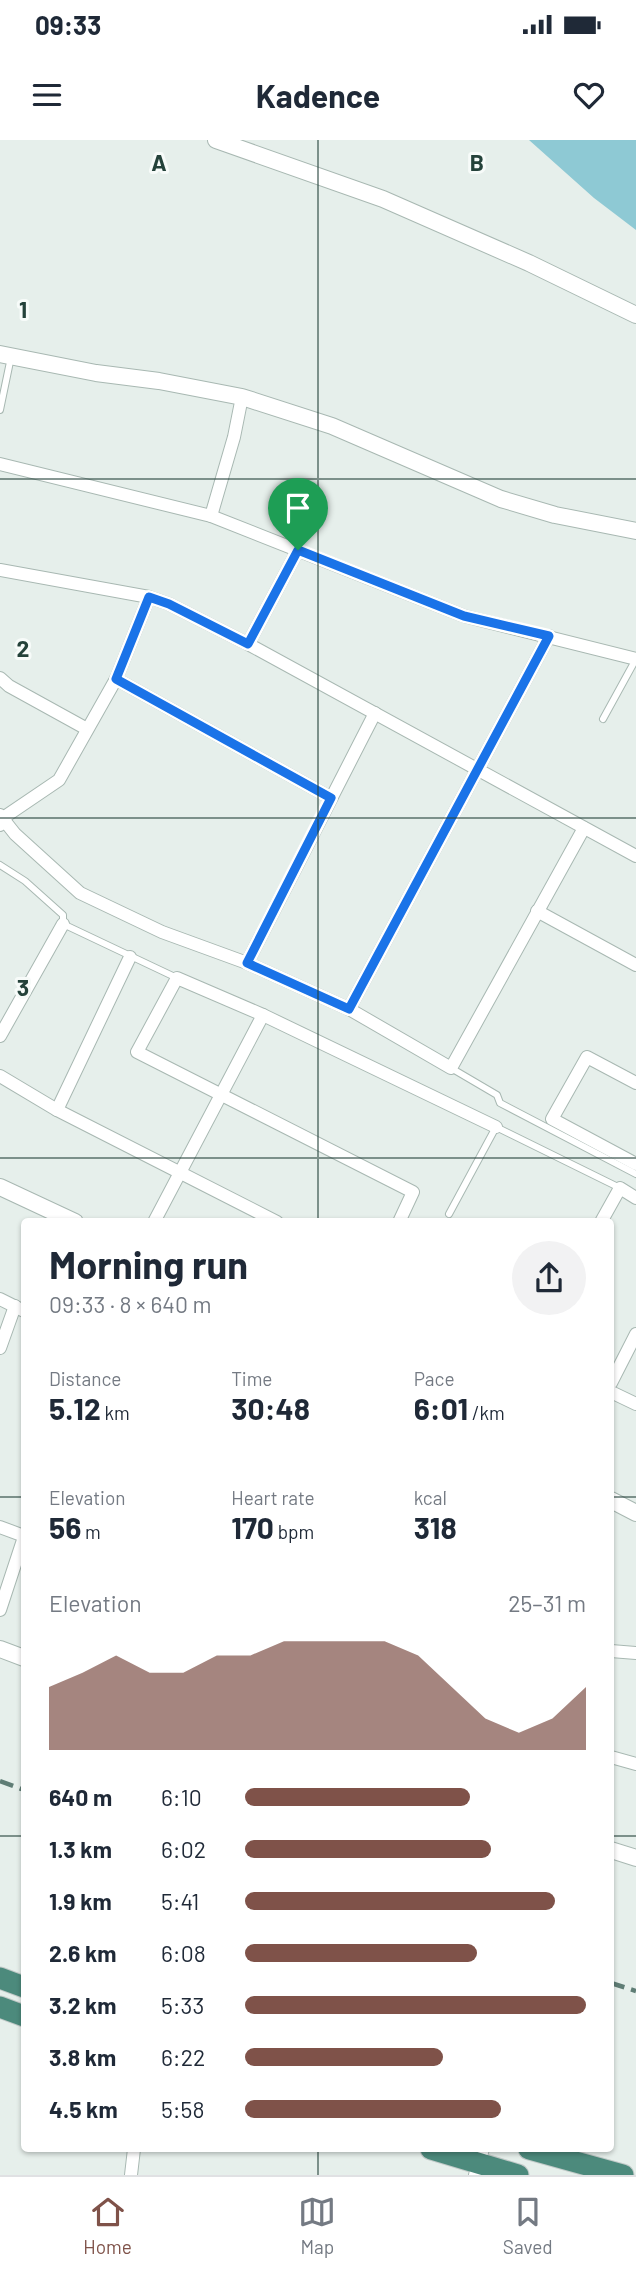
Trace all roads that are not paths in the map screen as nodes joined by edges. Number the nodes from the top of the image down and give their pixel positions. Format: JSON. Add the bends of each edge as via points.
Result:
{"nodes":[{"id":1,"x":216,"y":140,"type":"edge"},
{"id":2,"x":636,"y":315,"type":"edge"},
{"id":3,"x":6,"y":356,"type":"edge"},
{"id":4,"x":242,"y":397,"type":"junction"},
{"id":5,"x":0,"y":410,"type":"edge"},
{"id":6,"x":0,"y":464,"type":"edge"},
{"id":7,"x":211,"y":516,"type":"junction"},
{"id":8,"x":636,"y":531,"type":"edge"},
{"id":9,"x":298,"y":550,"type":"junction"},
{"id":10,"x":0,"y":570,"type":"edge"},
{"id":11,"x":149,"y":597,"type":"junction"},
{"id":12,"x":549,"y":636,"type":"junction"},
{"id":13,"x":248,"y":644,"type":"junction"},
{"id":14,"x":636,"y":659,"type":"edge"},
{"id":15,"x":0,"y":678,"type":"edge"},
{"id":16,"x":116,"y":679,"type":"junction"},
{"id":17,"x":375,"y":713,"type":"junction"},
{"id":18,"x":603,"y":719,"type":"dead end"},
{"id":19,"x":87,"y":729,"type":"junction"},
{"id":20,"x":479,"y":768,"type":"junction"},
{"id":21,"x":331,"y":798,"type":"junction"},
{"id":22,"x":1,"y":819,"type":"edge"},
{"id":23,"x":584,"y":828,"type":"junction"},
{"id":24,"x":636,"y":856,"type":"edge"},
{"id":25,"x":0,"y":865,"type":"edge"},
{"id":26,"x":537,"y":911,"type":"junction"},
{"id":27,"x":63,"y":924,"type":"junction"},
{"id":28,"x":130,"y":957,"type":"junction"},
{"id":29,"x":247,"y":963,"type":"junction"},
{"id":30,"x":636,"y":965,"type":"edge"},
{"id":31,"x":177,"y":978,"type":"junction"},
{"id":32,"x":349,"y":1009,"type":"junction"},
{"id":33,"x":263,"y":1015,"type":"junction"},
{"id":34,"x":0,"y":1036,"type":"edge"},
{"id":35,"x":451,"y":1068,"type":"junction"},
{"id":36,"x":0,"y":1076,"type":"edge"},
{"id":37,"x":636,"y":1083,"type":"edge"},
{"id":38,"x":221,"y":1096,"type":"junction"},
{"id":39,"x":57,"y":1110,"type":"junction"},
{"id":40,"x":496,"y":1128,"type":"junction"},
{"id":41,"x":636,"y":1164,"type":"edge"},
{"id":42,"x":181,"y":1173,"type":"junction"},
{"id":43,"x":636,"y":1174,"type":"edge"},
{"id":44,"x":0,"y":1187,"type":"edge"},
{"id":45,"x":620,"y":1188,"type":"junction"},
{"id":46,"x":636,"y":1198,"type":"edge"},
{"id":47,"x":449,"y":1214,"type":"dead end"},
{"id":48,"x":66,"y":1218,"type":"edge"},
{"id":49,"x":156,"y":1218,"type":"edge"},
{"id":50,"x":269,"y":1218,"type":"edge"},
{"id":51,"x":401,"y":1218,"type":"edge"},
{"id":52,"x":603,"y":1218,"type":"edge"},
{"id":53,"x":0,"y":1299,"type":"edge"},
{"id":54,"x":20,"y":1309,"type":"edge"},
{"id":55,"x":636,"y":1334,"type":"edge"},
{"id":56,"x":0,"y":1348,"type":"edge"},
{"id":57,"x":614,"y":1377,"type":"edge"},
{"id":58,"x":614,"y":1393,"type":"edge"},
{"id":59,"x":636,"y":1404,"type":"edge"},
{"id":60,"x":614,"y":1502,"type":"edge"},
{"id":61,"x":636,"y":1513,"type":"edge"},
{"id":62,"x":0,"y":1527,"type":"edge"},
{"id":63,"x":21,"y":1535,"type":"edge"},
{"id":64,"x":21,"y":1545,"type":"edge"},
{"id":65,"x":0,"y":1610,"type":"edge"},
{"id":66,"x":0,"y":1649,"type":"edge"},
{"id":67,"x":614,"y":1651,"type":"edge"},
{"id":68,"x":636,"y":1653,"type":"edge"},
{"id":69,"x":21,"y":1657,"type":"edge"},
{"id":70,"x":614,"y":1758,"type":"edge"},
{"id":71,"x":636,"y":1764,"type":"edge"},
{"id":72,"x":614,"y":1851,"type":"edge"},
{"id":73,"x":636,"y":1858,"type":"edge"},
{"id":74,"x":0,"y":1978,"type":"edge"},
{"id":75,"x":21,"y":1985,"type":"edge"},
{"id":76,"x":0,"y":2007,"type":"edge"},
{"id":77,"x":21,"y":2014,"type":"edge"},
{"id":78,"x":134,"y":2152,"type":"edge"},
{"id":79,"x":441,"y":2152,"type":"edge"},
{"id":80,"x":539,"y":2152,"type":"edge"},
{"id":81,"x":479,"y":2163,"type":"edge"},
{"id":82,"x":131,"y":2175,"type":"edge"},
{"id":83,"x":518,"y":2175,"type":"edge"},
{"id":84,"x":623,"y":2175,"type":"edge"}],
"edges":[{"from":1,"to":2,"type":"street","via":[[383,198]]},
{"from":3,"to":4,"type":"street"},
{"from":3,"to":5,"type":"lane"},
{"from":4,"to":7,"type":"street"},
{"from":4,"to":8,"type":"street","via":[[332,426],[501,499]]},
{"from":6,"to":7,"type":"street"},
{"from":7,"to":9,"type":"street"},
{"from":9,"to":12,"type":"street","via":[[464,616]]},
{"from":9,"to":13,"type":"street"},
{"from":10,"to":11,"type":"street"},
{"from":11,"to":13,"type":"street"},
{"from":11,"to":16,"type":"street"},
{"from":12,"to":14,"type":"street"},
{"from":12,"to":20,"type":"street"},
{"from":13,"to":17,"type":"street"},
{"from":14,"to":18,"type":"lane"},
{"from":15,"to":19,"type":"street"},
{"from":16,"to":19,"type":"street"},
{"from":16,"to":21,"type":"street"},
{"from":17,"to":20,"type":"street"},
{"from":17,"to":21,"type":"street"},
{"from":19,"to":22,"type":"street","via":[[59,780]]},
{"from":20,"to":23,"type":"street"},
{"from":20,"to":32,"type":"street"},
{"from":21,"to":29,"type":"street"},
{"from":22,"to":29,"type":"street","via":[[80,893],[162,932]]},
{"from":23,"to":24,"type":"street"},
{"from":23,"to":26,"type":"street"},
{"from":25,"to":27,"type":"lane","via":[[63,915]]},
{"from":26,"to":30,"type":"street"},
{"from":26,"to":35,"type":"street"},
{"from":27,"to":28,"type":"lane"},
{"from":27,"to":34,"type":"street"},
{"from":28,"to":31,"type":"lane"},
{"from":28,"to":39,"type":"street"},
{"from":29,"to":32,"type":"street"},
{"from":31,"to":33,"type":"street"},
{"from":31,"to":38,"type":"street","via":[[137,1052]]},
{"from":32,"to":35,"type":"street"},
{"from":33,"to":38,"type":"street"},
{"from":33,"to":40,"type":"street"},
{"from":35,"to":43,"type":"lane","via":[[497,1095],[500,1103]]},
{"from":36,"to":39,"type":"street"},
{"from":37,"to":41,"type":"street","via":[[587,1057],[552,1119]]},
{"from":38,"to":42,"type":"street"},
{"from":38,"to":51,"type":"street","via":[[413,1192]]},
{"from":39,"to":42,"type":"street"},
{"from":40,"to":45,"type":"lane"},
{"from":40,"to":47,"type":"lane"},
{"from":42,"to":49,"type":"street"},
{"from":42,"to":50,"type":"street"},
{"from":44,"to":48,"type":"street"},
{"from":45,"to":46,"type":"street"},
{"from":45,"to":52,"type":"street"},
{"from":53,"to":54,"type":"street"},
{"from":54,"to":56,"type":"street"},
{"from":55,"to":57,"type":"street"},
{"from":58,"to":59,"type":"street"},
{"from":60,"to":61,"type":"street"},
{"from":62,"to":63,"type":"street"},
{"from":64,"to":65,"type":"street"},
{"from":66,"to":69,"type":"street"},
{"from":67,"to":68,"type":"street"},
{"from":70,"to":71,"type":"street"},
{"from":72,"to":73,"type":"street"},
{"from":74,"to":75,"type":"highway"},
{"from":76,"to":77,"type":"highway"},
{"from":78,"to":82,"type":"street"},
{"from":79,"to":81,"type":"highway"},
{"from":80,"to":84,"type":"highway"},
{"from":81,"to":83,"type":"highway"}]}
